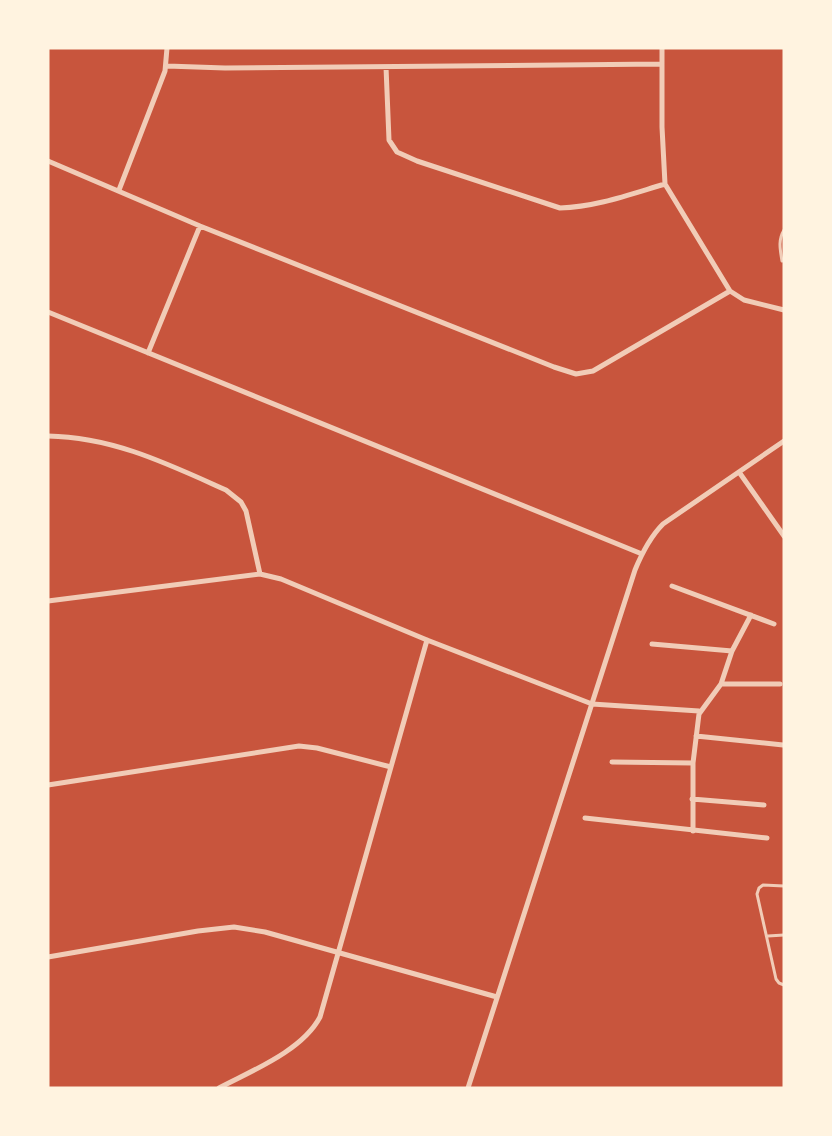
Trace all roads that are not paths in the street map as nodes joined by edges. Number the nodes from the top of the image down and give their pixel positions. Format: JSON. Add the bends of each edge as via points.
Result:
{"nodes":[{"id":1,"x":167,"y":48,"type":"edge"},
{"id":2,"x":662,"y":48,"type":"edge"},
{"id":3,"x":662,"y":64,"type":"junction"},
{"id":4,"x":167,"y":66,"type":"junction"},
{"id":5,"x":386,"y":67,"type":"junction"},
{"id":6,"x":48,"y":161,"type":"edge"},
{"id":7,"x":665,"y":184,"type":"junction"},
{"id":8,"x":119,"y":190,"type":"junction"},
{"id":9,"x":200,"y":226,"type":"junction"},
{"id":10,"x":784,"y":230,"type":"edge"},
{"id":11,"x":782,"y":261,"type":"dead end"},
{"id":12,"x":730,"y":291,"type":"junction"},
{"id":13,"x":784,"y":310,"type":"edge"},
{"id":14,"x":48,"y":312,"type":"edge"},
{"id":15,"x":148,"y":353,"type":"junction"},
{"id":16,"x":48,"y":436,"type":"edge"},
{"id":17,"x":784,"y":441,"type":"edge"},
{"id":18,"x":739,"y":472,"type":"junction"},
{"id":19,"x":784,"y":536,"type":"edge"},
{"id":20,"x":642,"y":554,"type":"junction"},
{"id":21,"x":260,"y":574,"type":"junction"},
{"id":22,"x":672,"y":586,"type":"dead end"},
{"id":23,"x":48,"y":601,"type":"edge"},
{"id":24,"x":751,"y":615,"type":"junction"},
{"id":25,"x":774,"y":624,"type":"dead end"},
{"id":26,"x":427,"y":640,"type":"junction"},
{"id":27,"x":652,"y":644,"type":"dead end"},
{"id":28,"x":732,"y":651,"type":"junction"},
{"id":29,"x":721,"y":684,"type":"junction"},
{"id":30,"x":780,"y":684,"type":"dead end"},
{"id":31,"x":592,"y":704,"type":"junction"},
{"id":32,"x":699,"y":711,"type":"junction"},
{"id":33,"x":696,"y":736,"type":"junction"},
{"id":34,"x":783,"y":746,"type":"edge"},
{"id":35,"x":612,"y":762,"type":"dead end"},
{"id":36,"x":693,"y":763,"type":"junction"},
{"id":37,"x":391,"y":767,"type":"junction"},
{"id":38,"x":48,"y":785,"type":"edge"},
{"id":39,"x":692,"y":799,"type":"junction"},
{"id":40,"x":764,"y":805,"type":"dead end"},
{"id":41,"x":585,"y":818,"type":"dead end"},
{"id":42,"x":693,"y":831,"type":"junction"},
{"id":43,"x":768,"y":838,"type":"dead end"},
{"id":44,"x":784,"y":886,"type":"edge"},
{"id":45,"x":784,"y":935,"type":"edge"},
{"id":46,"x":767,"y":936,"type":"junction"},
{"id":47,"x":338,"y":952,"type":"junction"},
{"id":48,"x":48,"y":957,"type":"edge"},
{"id":49,"x":784,"y":984,"type":"edge"},
{"id":50,"x":497,"y":997,"type":"junction"},
{"id":51,"x":219,"y":1088,"type":"edge"},
{"id":52,"x":468,"y":1088,"type":"edge"}],
"edges":[{"from":1,"to":4,"type":"street"},
{"from":2,"to":3,"type":"street"},
{"from":3,"to":5,"type":"street"},
{"from":3,"to":7,"type":"street"},
{"from":4,"to":5,"type":"street"},
{"from":4,"to":8,"type":"street"},
{"from":5,"to":7,"type":"street","via":[[389,140],[397,152],[417,161],[560,208],[577,208]]},
{"from":6,"to":8,"type":"street"},
{"from":7,"to":12,"type":"street"},
{"from":8,"to":9,"type":"street"},
{"from":9,"to":12,"type":"street","via":[[576,374],[593,371]]},
{"from":9,"to":15,"type":"street"},
{"from":10,"to":11,"type":"lane","via":[[779,247]]},
{"from":12,"to":13,"type":"street","via":[[744,300]]},
{"from":14,"to":15,"type":"street"},
{"from":15,"to":20,"type":"street"},
{"from":16,"to":21,"type":"street","via":[[115,445],[226,490],[246,511]]},
{"from":17,"to":18,"type":"street"},
{"from":18,"to":19,"type":"street"},
{"from":18,"to":20,"type":"street","via":[[663,524]]},
{"from":20,"to":31,"type":"street"},
{"from":21,"to":23,"type":"street"},
{"from":21,"to":26,"type":"street","via":[[289,582]]},
{"from":22,"to":24,"type":"street"},
{"from":24,"to":25,"type":"street"},
{"from":24,"to":28,"type":"street"},
{"from":26,"to":31,"type":"street"},
{"from":26,"to":37,"type":"street"},
{"from":27,"to":28,"type":"street"},
{"from":28,"to":29,"type":"street"},
{"from":29,"to":30,"type":"street"},
{"from":29,"to":32,"type":"street"},
{"from":31,"to":32,"type":"street"},
{"from":31,"to":50,"type":"street"},
{"from":32,"to":33,"type":"street"},
{"from":33,"to":34,"type":"street"},
{"from":33,"to":36,"type":"street"},
{"from":35,"to":36,"type":"street"},
{"from":36,"to":39,"type":"street"},
{"from":37,"to":38,"type":"street","via":[[299,746]]},
{"from":37,"to":47,"type":"street"},
{"from":39,"to":40,"type":"street"},
{"from":39,"to":42,"type":"street"},
{"from":41,"to":42,"type":"street"},
{"from":42,"to":43,"type":"street"},
{"from":44,"to":46,"type":"lane","via":[[767,884],[758,891]]},
{"from":45,"to":46,"type":"lane"},
{"from":46,"to":49,"type":"lane","via":[[776,979]]},
{"from":47,"to":48,"type":"street","via":[[234,927]]},
{"from":47,"to":50,"type":"street"},
{"from":47,"to":51,"type":"street","via":[[320,1017],[308,1035]]},
{"from":50,"to":52,"type":"street"}]}
